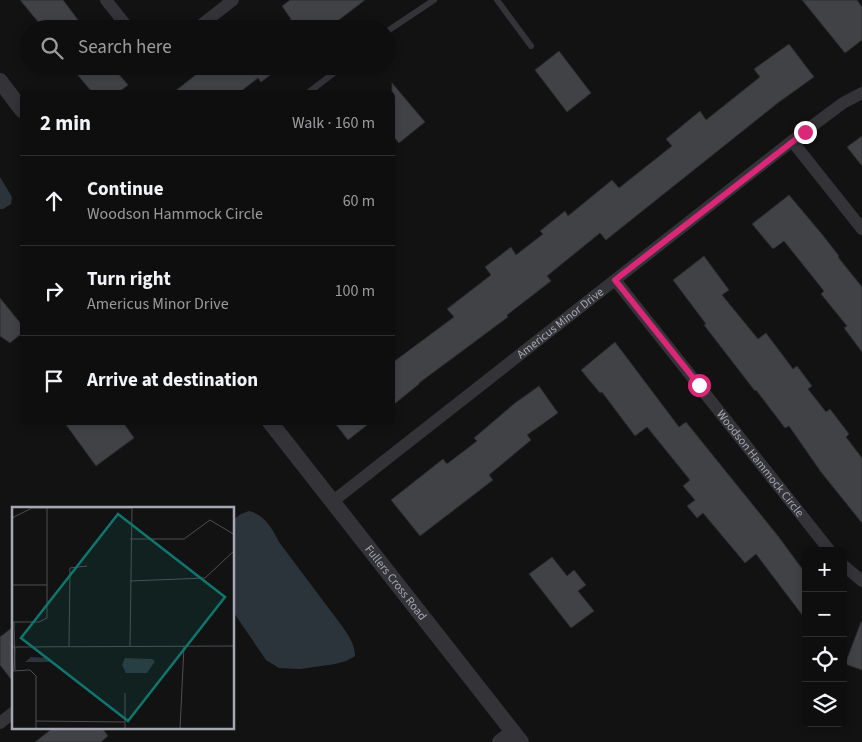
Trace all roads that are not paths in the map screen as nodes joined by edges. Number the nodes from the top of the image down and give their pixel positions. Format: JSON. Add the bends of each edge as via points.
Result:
{"nodes":[{"id":1,"x":106,"y":0,"type":"edge"},
{"id":2,"x":233,"y":0,"type":"edge"},
{"id":3,"x":434,"y":0,"type":"edge"},
{"id":4,"x":497,"y":0,"type":"edge"},
{"id":5,"x":122,"y":20,"type":"edge"},
{"id":6,"x":207,"y":20,"type":"edge"},
{"id":7,"x":395,"y":26,"type":"edge"},
{"id":8,"x":531,"y":46,"type":"dead end"},
{"id":9,"x":331,"y":75,"type":"edge"},
{"id":10,"x":0,"y":81,"type":"edge"},
{"id":11,"x":312,"y":90,"type":"edge"},
{"id":12,"x":862,"y":93,"type":"edge"},
{"id":13,"x":20,"y":107,"type":"edge"},
{"id":14,"x":792,"y":142,"type":"junction"},
{"id":15,"x":862,"y":229,"type":"edge"},
{"id":16,"x":615,"y":280,"type":"junction"},
{"id":17,"x":272,"y":425,"type":"edge"},
{"id":18,"x":332,"y":502,"type":"junction"},
{"id":19,"x":827,"y":547,"type":"edge"},
{"id":20,"x":847,"y":568,"type":"edge"},
{"id":21,"x":862,"y":581,"type":"edge"},
{"id":22,"x":12,"y":714,"type":"edge"},
{"id":23,"x":0,"y":723,"type":"edge"},
{"id":24,"x":511,"y":739,"type":"edge"}],
"edges":[{"from":1,"to":5,"type":"street"},
{"from":2,"to":6,"type":"street"},
{"from":3,"to":7,"type":"lane"},
{"from":4,"to":8,"type":"lane"},
{"from":9,"to":11,"type":"lane"},
{"from":10,"to":13,"type":"street"},
{"from":12,"to":14,"type":"street","name":"Americus Minor Drive","via":[[843,103]]},
{"from":14,"to":15,"type":"street"},
{"from":14,"to":16,"type":"street","name":"Americus Minor Drive"},
{"from":16,"to":18,"type":"street","name":"Americus Minor Drive"},
{"from":16,"to":19,"type":"street","name":"Woodson Hammock Circle"},
{"from":17,"to":18,"type":"street","name":"Fullers Cross Road"},
{"from":18,"to":24,"type":"street","name":"Fullers Cross Road"},
{"from":20,"to":21,"type":"street"},
{"from":22,"to":23,"type":"street"}]}
